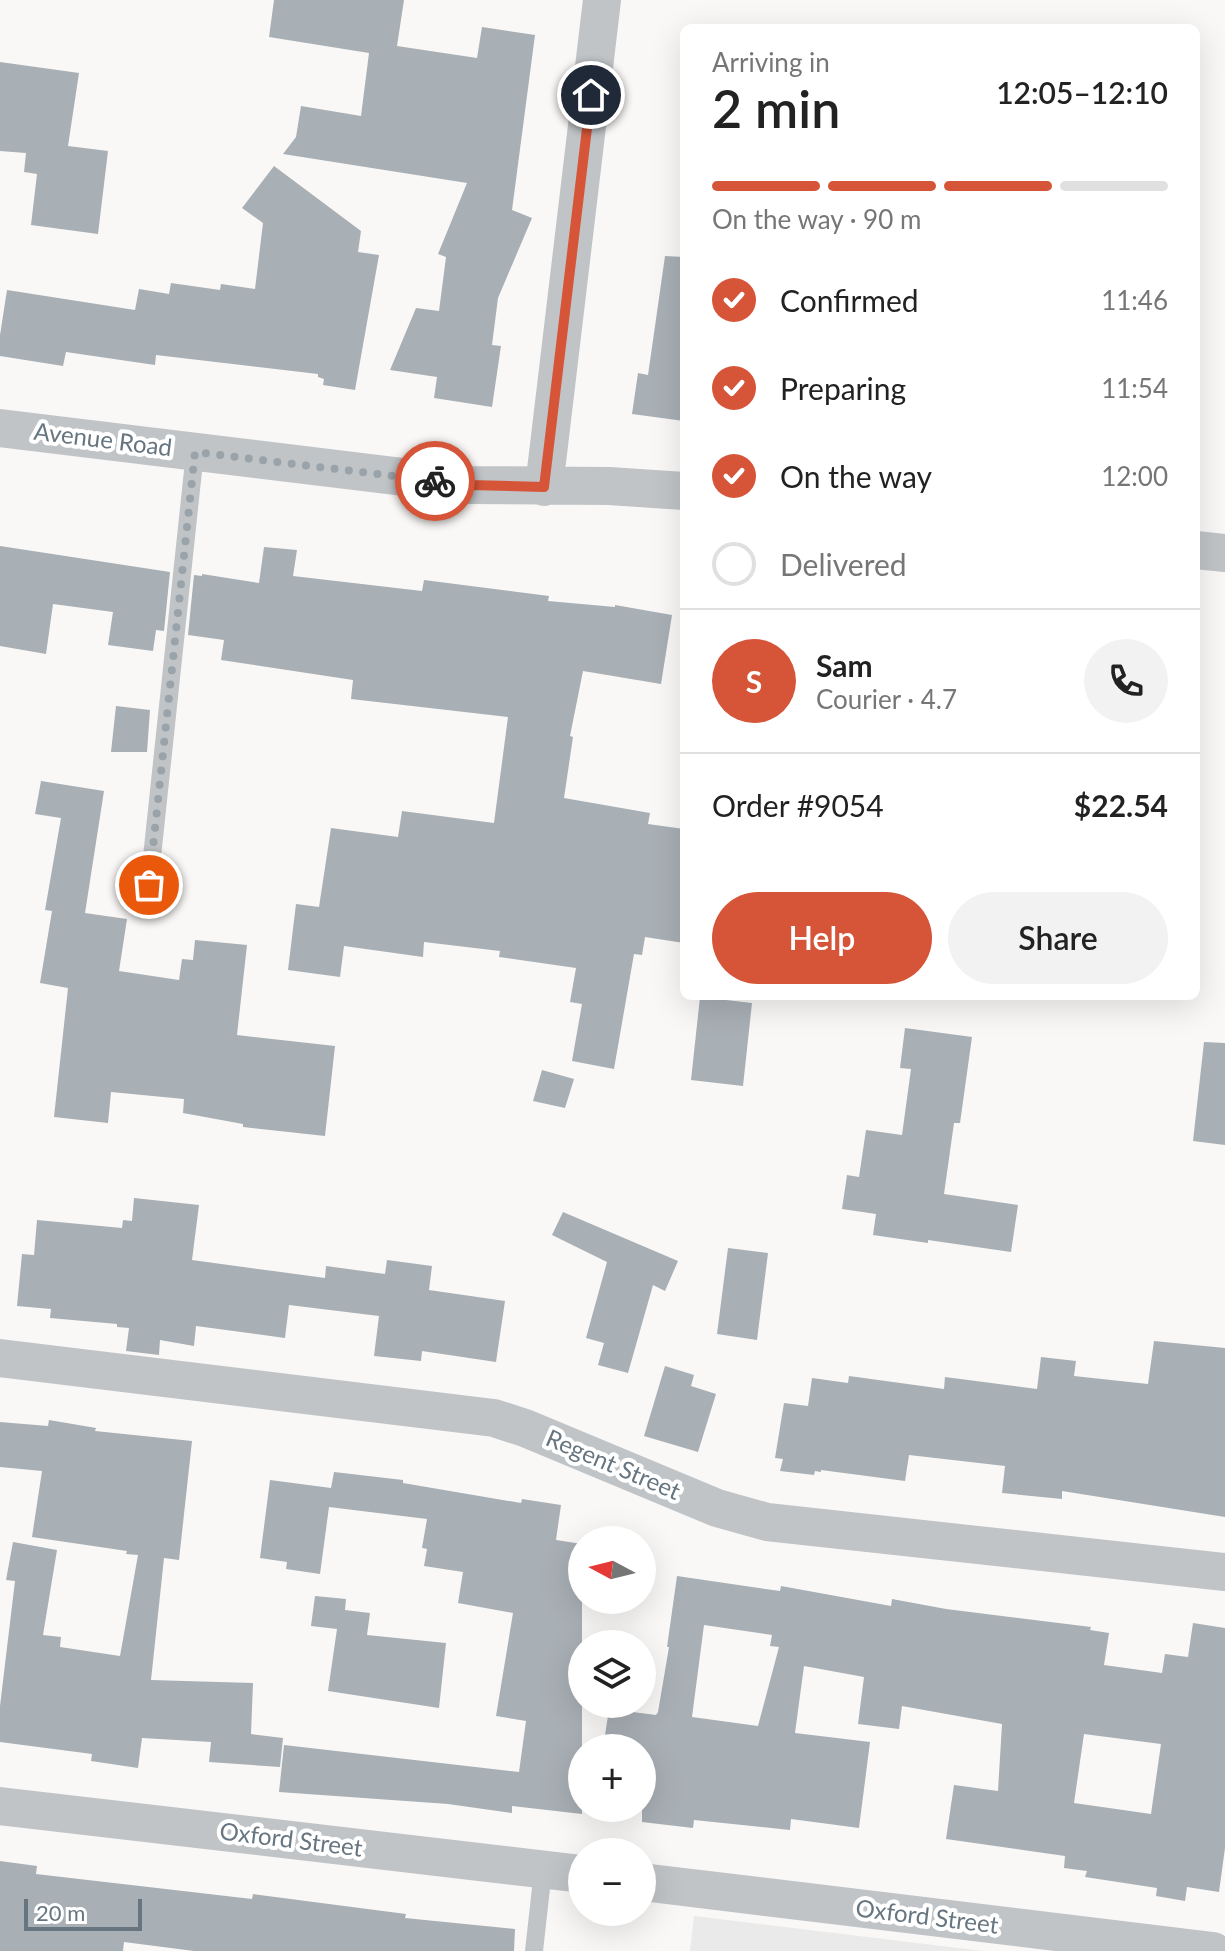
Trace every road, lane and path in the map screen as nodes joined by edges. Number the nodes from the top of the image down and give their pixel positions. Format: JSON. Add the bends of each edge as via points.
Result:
{"nodes":[{"id":1,"x":602,"y":0,"type":"edge"},
{"id":2,"x":0,"y":428,"type":"edge"},
{"id":3,"x":195,"y":452,"type":"junction"},
{"id":4,"x":544,"y":487,"type":"junction"},
{"id":5,"x":680,"y":491,"type":"edge"},
{"id":6,"x":1200,"y":550,"type":"edge"},
{"id":7,"x":1225,"y":553,"type":"edge"},
{"id":8,"x":149,"y":885,"type":"dead end"},
{"id":9,"x":0,"y":1358,"type":"edge"},
{"id":10,"x":1225,"y":1572,"type":"edge"},
{"id":11,"x":0,"y":1806,"type":"edge"},
{"id":12,"x":543,"y":1870,"type":"junction"},
{"id":13,"x":568,"y":1873,"type":"edge"},
{"id":14,"x":656,"y":1884,"type":"edge"},
{"id":15,"x":534,"y":1951,"type":"edge"},
{"id":16,"x":1213,"y":1951,"type":"edge"}],
"edges":[{"from":1,"to":4,"type":"street"},
{"from":2,"to":3,"type":"street","name":"Avenue Road"},
{"from":3,"to":4,"type":"street","name":"Avenue Road","via":[[469,485]]},
{"from":3,"to":8,"type":"lane"},
{"from":4,"to":5,"type":"street","name":"Avenue Road"},
{"from":6,"to":7,"type":"street"},
{"from":9,"to":10,"type":"street","name":"Regent Street","via":[[494,1418],[717,1508],[767,1522]]},
{"from":11,"to":12,"type":"street","name":"Oxford Street"},
{"from":12,"to":13,"type":"street","name":"Oxford Street"},
{"from":12,"to":15,"type":"lane"},
{"from":14,"to":16,"type":"street","name":"Oxford Street"}]}
